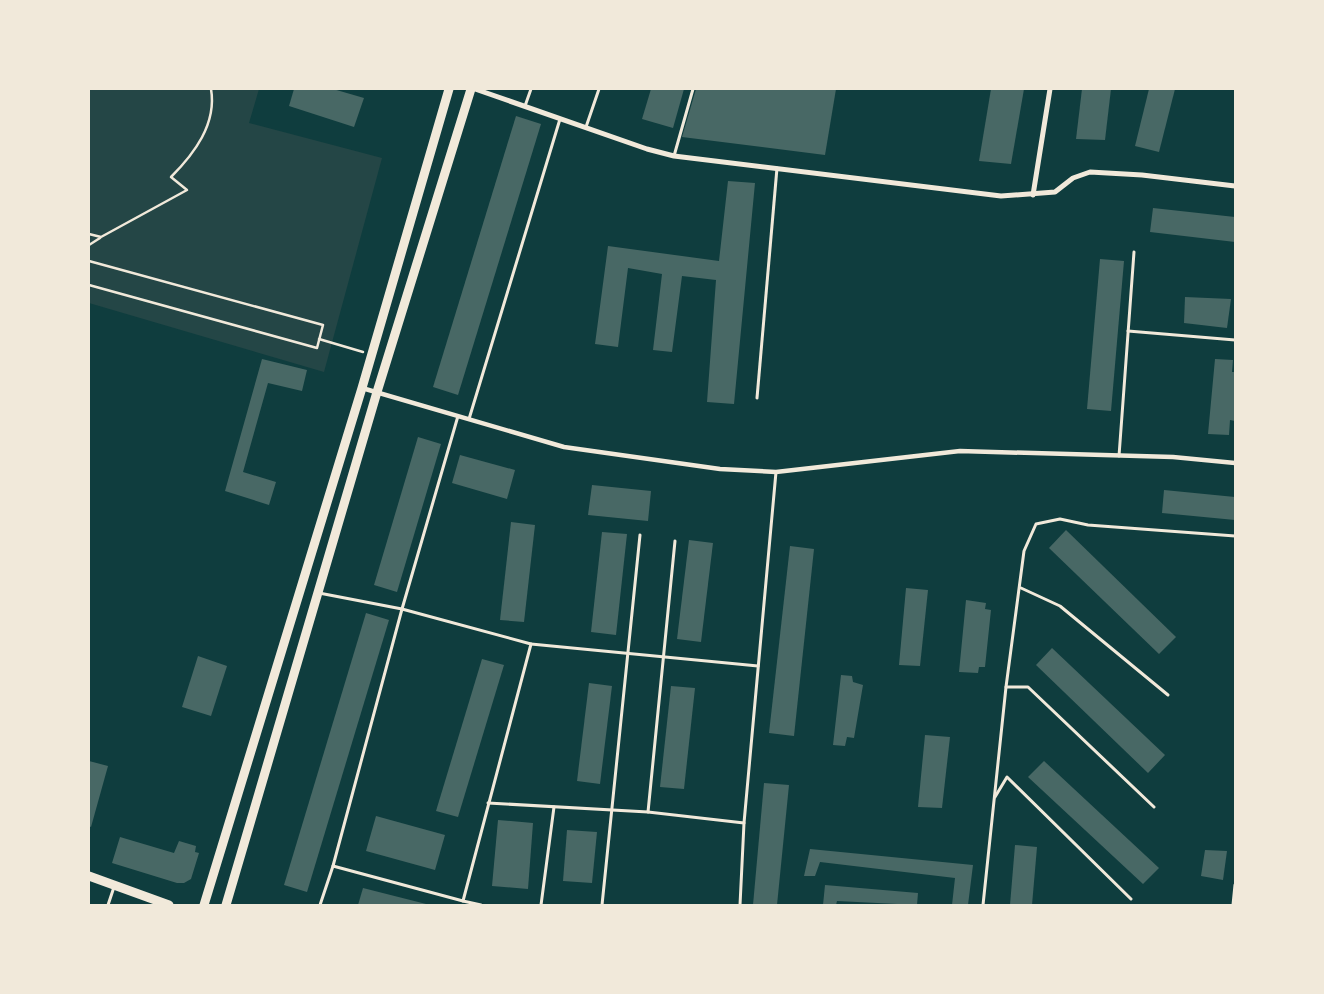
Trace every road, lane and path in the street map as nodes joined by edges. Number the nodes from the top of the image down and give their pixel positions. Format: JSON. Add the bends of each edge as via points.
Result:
{"nodes":[{"id":1,"x":211,"y":89,"type":"edge"},
{"id":2,"x":450,"y":89,"type":"edge"},
{"id":3,"x":471,"y":89,"type":"edge"},
{"id":4,"x":475,"y":89,"type":"edge"},
{"id":5,"x":531,"y":89,"type":"edge"},
{"id":6,"x":599,"y":89,"type":"edge"},
{"id":7,"x":693,"y":89,"type":"edge"},
{"id":8,"x":1050,"y":89,"type":"edge"},
{"id":9,"x":525,"y":106,"type":"junction"},
{"id":10,"x":560,"y":118,"type":"junction"},
{"id":11,"x":586,"y":128,"type":"junction"},
{"id":12,"x":674,"y":156,"type":"junction"},
{"id":13,"x":777,"y":168,"type":"junction"},
{"id":14,"x":1235,"y":186,"type":"edge"},
{"id":15,"x":1033,"y":195,"type":"junction"},
{"id":16,"x":89,"y":234,"type":"edge"},
{"id":17,"x":101,"y":237,"type":"junction"},
{"id":18,"x":89,"y":245,"type":"edge"},
{"id":19,"x":1134,"y":252,"type":"dead end"},
{"id":20,"x":89,"y":261,"type":"edge"},
{"id":21,"x":89,"y":285,"type":"edge"},
{"id":22,"x":1128,"y":331,"type":"junction"},
{"id":23,"x":319,"y":339,"type":"junction"},
{"id":24,"x":1235,"y":340,"type":"edge"},
{"id":25,"x":371,"y":354,"type":"junction"},
{"id":26,"x":362,"y":388,"type":"junction"},
{"id":27,"x":378,"y":392,"type":"junction"},
{"id":28,"x":757,"y":398,"type":"dead end"},
{"id":29,"x":458,"y":416,"type":"junction"},
{"id":30,"x":469,"y":419,"type":"junction"},
{"id":31,"x":1119,"y":456,"type":"junction"},
{"id":32,"x":1235,"y":463,"type":"edge"},
{"id":33,"x":776,"y":472,"type":"junction"},
{"id":34,"x":640,"y":535,"type":"dead end"},
{"id":35,"x":1235,"y":536,"type":"edge"},
{"id":36,"x":675,"y":541,"type":"dead end"},
{"id":37,"x":1021,"y":588,"type":"junction"},
{"id":38,"x":318,"y":592,"type":"junction"},
{"id":39,"x":402,"y":610,"type":"junction"},
{"id":40,"x":531,"y":644,"type":"junction"},
{"id":41,"x":627,"y":653,"type":"junction"},
{"id":42,"x":663,"y":656,"type":"junction"},
{"id":43,"x":758,"y":666,"type":"junction"},
{"id":44,"x":1006,"y":687,"type":"junction"},
{"id":45,"x":1168,"y":695,"type":"dead end"},
{"id":46,"x":994,"y":800,"type":"junction"},
{"id":47,"x":488,"y":803,"type":"junction"},
{"id":48,"x":554,"y":806,"type":"junction"},
{"id":49,"x":1154,"y":807,"type":"dead end"},
{"id":50,"x":612,"y":810,"type":"junction"},
{"id":51,"x":648,"y":812,"type":"junction"},
{"id":52,"x":744,"y":823,"type":"junction"},
{"id":53,"x":333,"y":866,"type":"junction"},
{"id":54,"x":89,"y":876,"type":"edge"},
{"id":55,"x":1235,"y":885,"type":"edge"},
{"id":56,"x":114,"y":886,"type":"junction"},
{"id":57,"x":1131,"y":898,"type":"dead end"},
{"id":58,"x":463,"y":901,"type":"junction"},
{"id":59,"x":108,"y":905,"type":"edge"},
{"id":60,"x":169,"y":905,"type":"edge"},
{"id":61,"x":204,"y":905,"type":"edge"},
{"id":62,"x":226,"y":905,"type":"edge"},
{"id":63,"x":320,"y":905,"type":"edge"},
{"id":64,"x":481,"y":905,"type":"edge"},
{"id":65,"x":541,"y":905,"type":"edge"},
{"id":66,"x":602,"y":905,"type":"edge"},
{"id":67,"x":740,"y":905,"type":"edge"},
{"id":68,"x":983,"y":905,"type":"edge"},
{"id":69,"x":1233,"y":905,"type":"edge"}],
"edges":[{"from":1,"to":17,"type":"path","via":[[208,126],[191,157],[171,177],[187,190]]},
{"from":2,"to":25,"type":"street"},
{"from":3,"to":27,"type":"street"},
{"from":4,"to":9,"type":"street"},
{"from":5,"to":9,"type":"lane"},
{"from":6,"to":11,"type":"lane"},
{"from":7,"to":12,"type":"lane"},
{"from":8,"to":15,"type":"street"},
{"from":9,"to":10,"type":"street"},
{"from":10,"to":11,"type":"street"},
{"from":10,"to":30,"type":"lane"},
{"from":11,"to":12,"type":"street"},
{"from":12,"to":13,"type":"street"},
{"from":13,"to":15,"type":"street","via":[[1001,196]]},
{"from":13,"to":28,"type":"lane"},
{"from":14,"to":15,"type":"street","via":[[1090,172],[1073,178],[1054,192]]},
{"from":16,"to":17,"type":"path"},
{"from":17,"to":18,"type":"path"},
{"from":19,"to":22,"type":"lane"},
{"from":20,"to":23,"type":"path","via":[[323,326]]},
{"from":21,"to":23,"type":"path","via":[[317,348]]},
{"from":22,"to":24,"type":"lane"},
{"from":22,"to":31,"type":"lane"},
{"from":23,"to":25,"type":"path"},
{"from":25,"to":26,"type":"street"},
{"from":26,"to":27,"type":"street"},
{"from":26,"to":61,"type":"street"},
{"from":27,"to":29,"type":"street"},
{"from":27,"to":38,"type":"street"},
{"from":29,"to":30,"type":"street"},
{"from":29,"to":39,"type":"lane"},
{"from":30,"to":33,"type":"street","via":[[564,447],[720,469]]},
{"from":31,"to":32,"type":"street"},
{"from":31,"to":33,"type":"street","via":[[960,451]]},
{"from":33,"to":43,"type":"lane"},
{"from":34,"to":41,"type":"lane"},
{"from":35,"to":37,"type":"lane","via":[[1088,525],[1060,519],[1036,524],[1024,551]]},
{"from":36,"to":42,"type":"lane"},
{"from":37,"to":44,"type":"lane"},
{"from":37,"to":45,"type":"lane","via":[[1060,606]]},
{"from":38,"to":39,"type":"lane"},
{"from":38,"to":62,"type":"street"},
{"from":39,"to":40,"type":"lane"},
{"from":39,"to":53,"type":"lane"},
{"from":40,"to":41,"type":"lane"},
{"from":40,"to":47,"type":"lane"},
{"from":41,"to":42,"type":"lane"},
{"from":41,"to":50,"type":"lane"},
{"from":42,"to":43,"type":"lane"},
{"from":42,"to":51,"type":"lane"},
{"from":43,"to":52,"type":"lane"},
{"from":44,"to":46,"type":"lane"},
{"from":44,"to":49,"type":"lane","via":[[1028,687]]},
{"from":46,"to":57,"type":"lane","via":[[1007,777]]},
{"from":46,"to":68,"type":"lane"},
{"from":47,"to":48,"type":"lane"},
{"from":47,"to":58,"type":"lane"},
{"from":48,"to":50,"type":"lane"},
{"from":48,"to":65,"type":"lane"},
{"from":50,"to":51,"type":"lane"},
{"from":50,"to":66,"type":"lane"},
{"from":51,"to":52,"type":"lane"},
{"from":52,"to":67,"type":"lane"},
{"from":53,"to":58,"type":"lane"},
{"from":53,"to":63,"type":"lane"},
{"from":54,"to":56,"type":"street"},
{"from":55,"to":69,"type":"lane"},
{"from":56,"to":59,"type":"lane"},
{"from":56,"to":60,"type":"street"},
{"from":58,"to":64,"type":"lane"}]}
